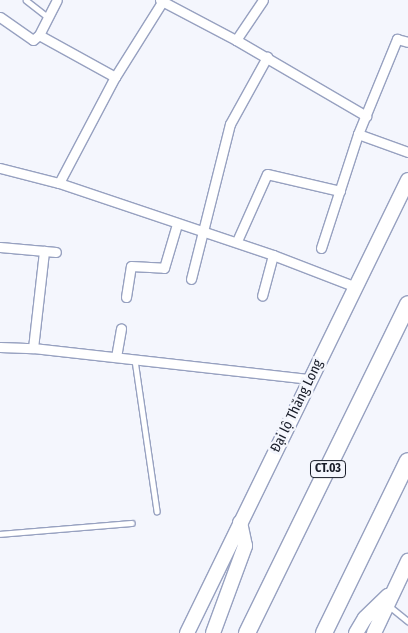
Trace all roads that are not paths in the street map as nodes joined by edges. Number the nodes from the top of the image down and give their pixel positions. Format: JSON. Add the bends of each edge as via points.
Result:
{"nodes":[{"id":1,"x":26,"y":0,"type":"edge"},
{"id":2,"x":57,"y":0,"type":"edge"},
{"id":3,"x":263,"y":0,"type":"edge"},
{"id":4,"x":161,"y":1,"type":"edge"},
{"id":5,"x":0,"y":16,"type":"edge"},
{"id":6,"x":48,"y":17,"type":"junction"},
{"id":7,"x":39,"y":35,"type":"junction"},
{"id":8,"x":236,"y":40,"type":"junction"},
{"id":9,"x":408,"y":42,"type":"edge"},
{"id":10,"x":267,"y":58,"type":"junction"},
{"id":11,"x":115,"y":78,"type":"junction"},
{"id":12,"x":366,"y":116,"type":"junction"},
{"id":13,"x":358,"y":134,"type":"junction"},
{"id":14,"x":408,"y":152,"type":"edge"},
{"id":15,"x":0,"y":168,"type":"edge"},
{"id":16,"x":408,"y":180,"type":"edge"},
{"id":17,"x":59,"y":183,"type":"junction"},
{"id":18,"x":340,"y":191,"type":"junction"},
{"id":19,"x":177,"y":224,"type":"junction"},
{"id":20,"x":202,"y":232,"type":"junction"},
{"id":21,"x":237,"y":241,"type":"junction"},
{"id":22,"x":0,"y":247,"type":"edge"},
{"id":23,"x":321,"y":248,"type":"dead end"},
{"id":24,"x":44,"y":251,"type":"junction"},
{"id":25,"x":56,"y":252,"type":"dead end"},
{"id":26,"x":273,"y":255,"type":"junction"},
{"id":27,"x":191,"y":279,"type":"dead end"},
{"id":28,"x":356,"y":287,"type":"junction"},
{"id":29,"x":126,"y":296,"type":"dead end"},
{"id":30,"x":262,"y":296,"type":"dead end"},
{"id":31,"x":408,"y":304,"type":"edge"},
{"id":32,"x":121,"y":328,"type":"dead end"},
{"id":33,"x":0,"y":347,"type":"edge"},
{"id":34,"x":33,"y":348,"type":"junction"},
{"id":35,"x":116,"y":357,"type":"junction"},
{"id":36,"x":135,"y":360,"type":"junction"},
{"id":37,"x":310,"y":379,"type":"junction"},
{"id":38,"x":408,"y":461,"type":"edge"},
{"id":39,"x":158,"y":510,"type":"dead end"},
{"id":40,"x":132,"y":523,"type":"dead end"},
{"id":41,"x":240,"y":523,"type":"junction"},
{"id":42,"x":0,"y":534,"type":"edge"},
{"id":43,"x":408,"y":561,"type":"edge"},
{"id":44,"x":394,"y":591,"type":"junction"},
{"id":45,"x":387,"y":604,"type":"junction"},
{"id":46,"x":408,"y":621,"type":"edge"},
{"id":47,"x":187,"y":633,"type":"edge"},
{"id":48,"x":213,"y":633,"type":"edge"},
{"id":49,"x":247,"y":633,"type":"edge"},
{"id":50,"x":324,"y":633,"type":"edge"},
{"id":51,"x":356,"y":633,"type":"edge"},
{"id":52,"x":374,"y":633,"type":"edge"}],
"edges":[{"from":1,"to":6,"type":"lane"},
{"from":2,"to":6,"type":"street"},
{"from":3,"to":8,"type":"street"},
{"from":4,"to":8,"type":"street"},
{"from":4,"to":11,"type":"street"},
{"from":5,"to":7,"type":"street","via":[[33,40]]},
{"from":6,"to":7,"type":"street"},
{"from":7,"to":11,"type":"street"},
{"from":8,"to":10,"type":"street"},
{"from":9,"to":12,"type":"street","via":[[397,39]]},
{"from":10,"to":12,"type":"street"},
{"from":10,"to":20,"type":"street","via":[[230,124]]},
{"from":11,"to":17,"type":"street"},
{"from":12,"to":13,"type":"street"},
{"from":13,"to":14,"type":"street"},
{"from":13,"to":18,"type":"street"},
{"from":15,"to":17,"type":"street"},
{"from":16,"to":28,"type":"main road","name":"Đại lộ Thăng Long"},
{"from":17,"to":19,"type":"street"},
{"from":18,"to":21,"type":"street","via":[[267,174]]},
{"from":18,"to":23,"type":"street"},
{"from":19,"to":20,"type":"street"},
{"from":19,"to":29,"type":"street","via":[[164,268],[131,266]]},
{"from":20,"to":21,"type":"street"},
{"from":20,"to":27,"type":"street"},
{"from":21,"to":26,"type":"street"},
{"from":22,"to":24,"type":"street"},
{"from":24,"to":25,"type":"street"},
{"from":24,"to":34,"type":"street"},
{"from":26,"to":28,"type":"street"},
{"from":26,"to":30,"type":"street"},
{"from":28,"to":37,"type":"main road","name":"Đại lộ Thăng Long"},
{"from":31,"to":49,"type":"highway","number":"CT.03"},
{"from":32,"to":35,"type":"street"},
{"from":33,"to":34,"type":"street"},
{"from":34,"to":35,"type":"street"},
{"from":35,"to":36,"type":"street"},
{"from":36,"to":37,"type":"street"},
{"from":36,"to":39,"type":"lane"},
{"from":37,"to":41,"type":"main road","name":"Đại lộ Thăng Long"},
{"from":38,"to":50,"type":"highway"},
{"from":40,"to":42,"type":"lane"},
{"from":41,"to":47,"type":"main road","name":"Đại lộ Thăng Long"},
{"from":41,"to":48,"type":"main road","via":[[245,546]]},
{"from":43,"to":44,"type":"main road"},
{"from":44,"to":45,"type":"main road"},
{"from":44,"to":51,"type":"main road","via":[[366,618]]},
{"from":45,"to":46,"type":"lane"},
{"from":45,"to":52,"type":"main road"}]}
